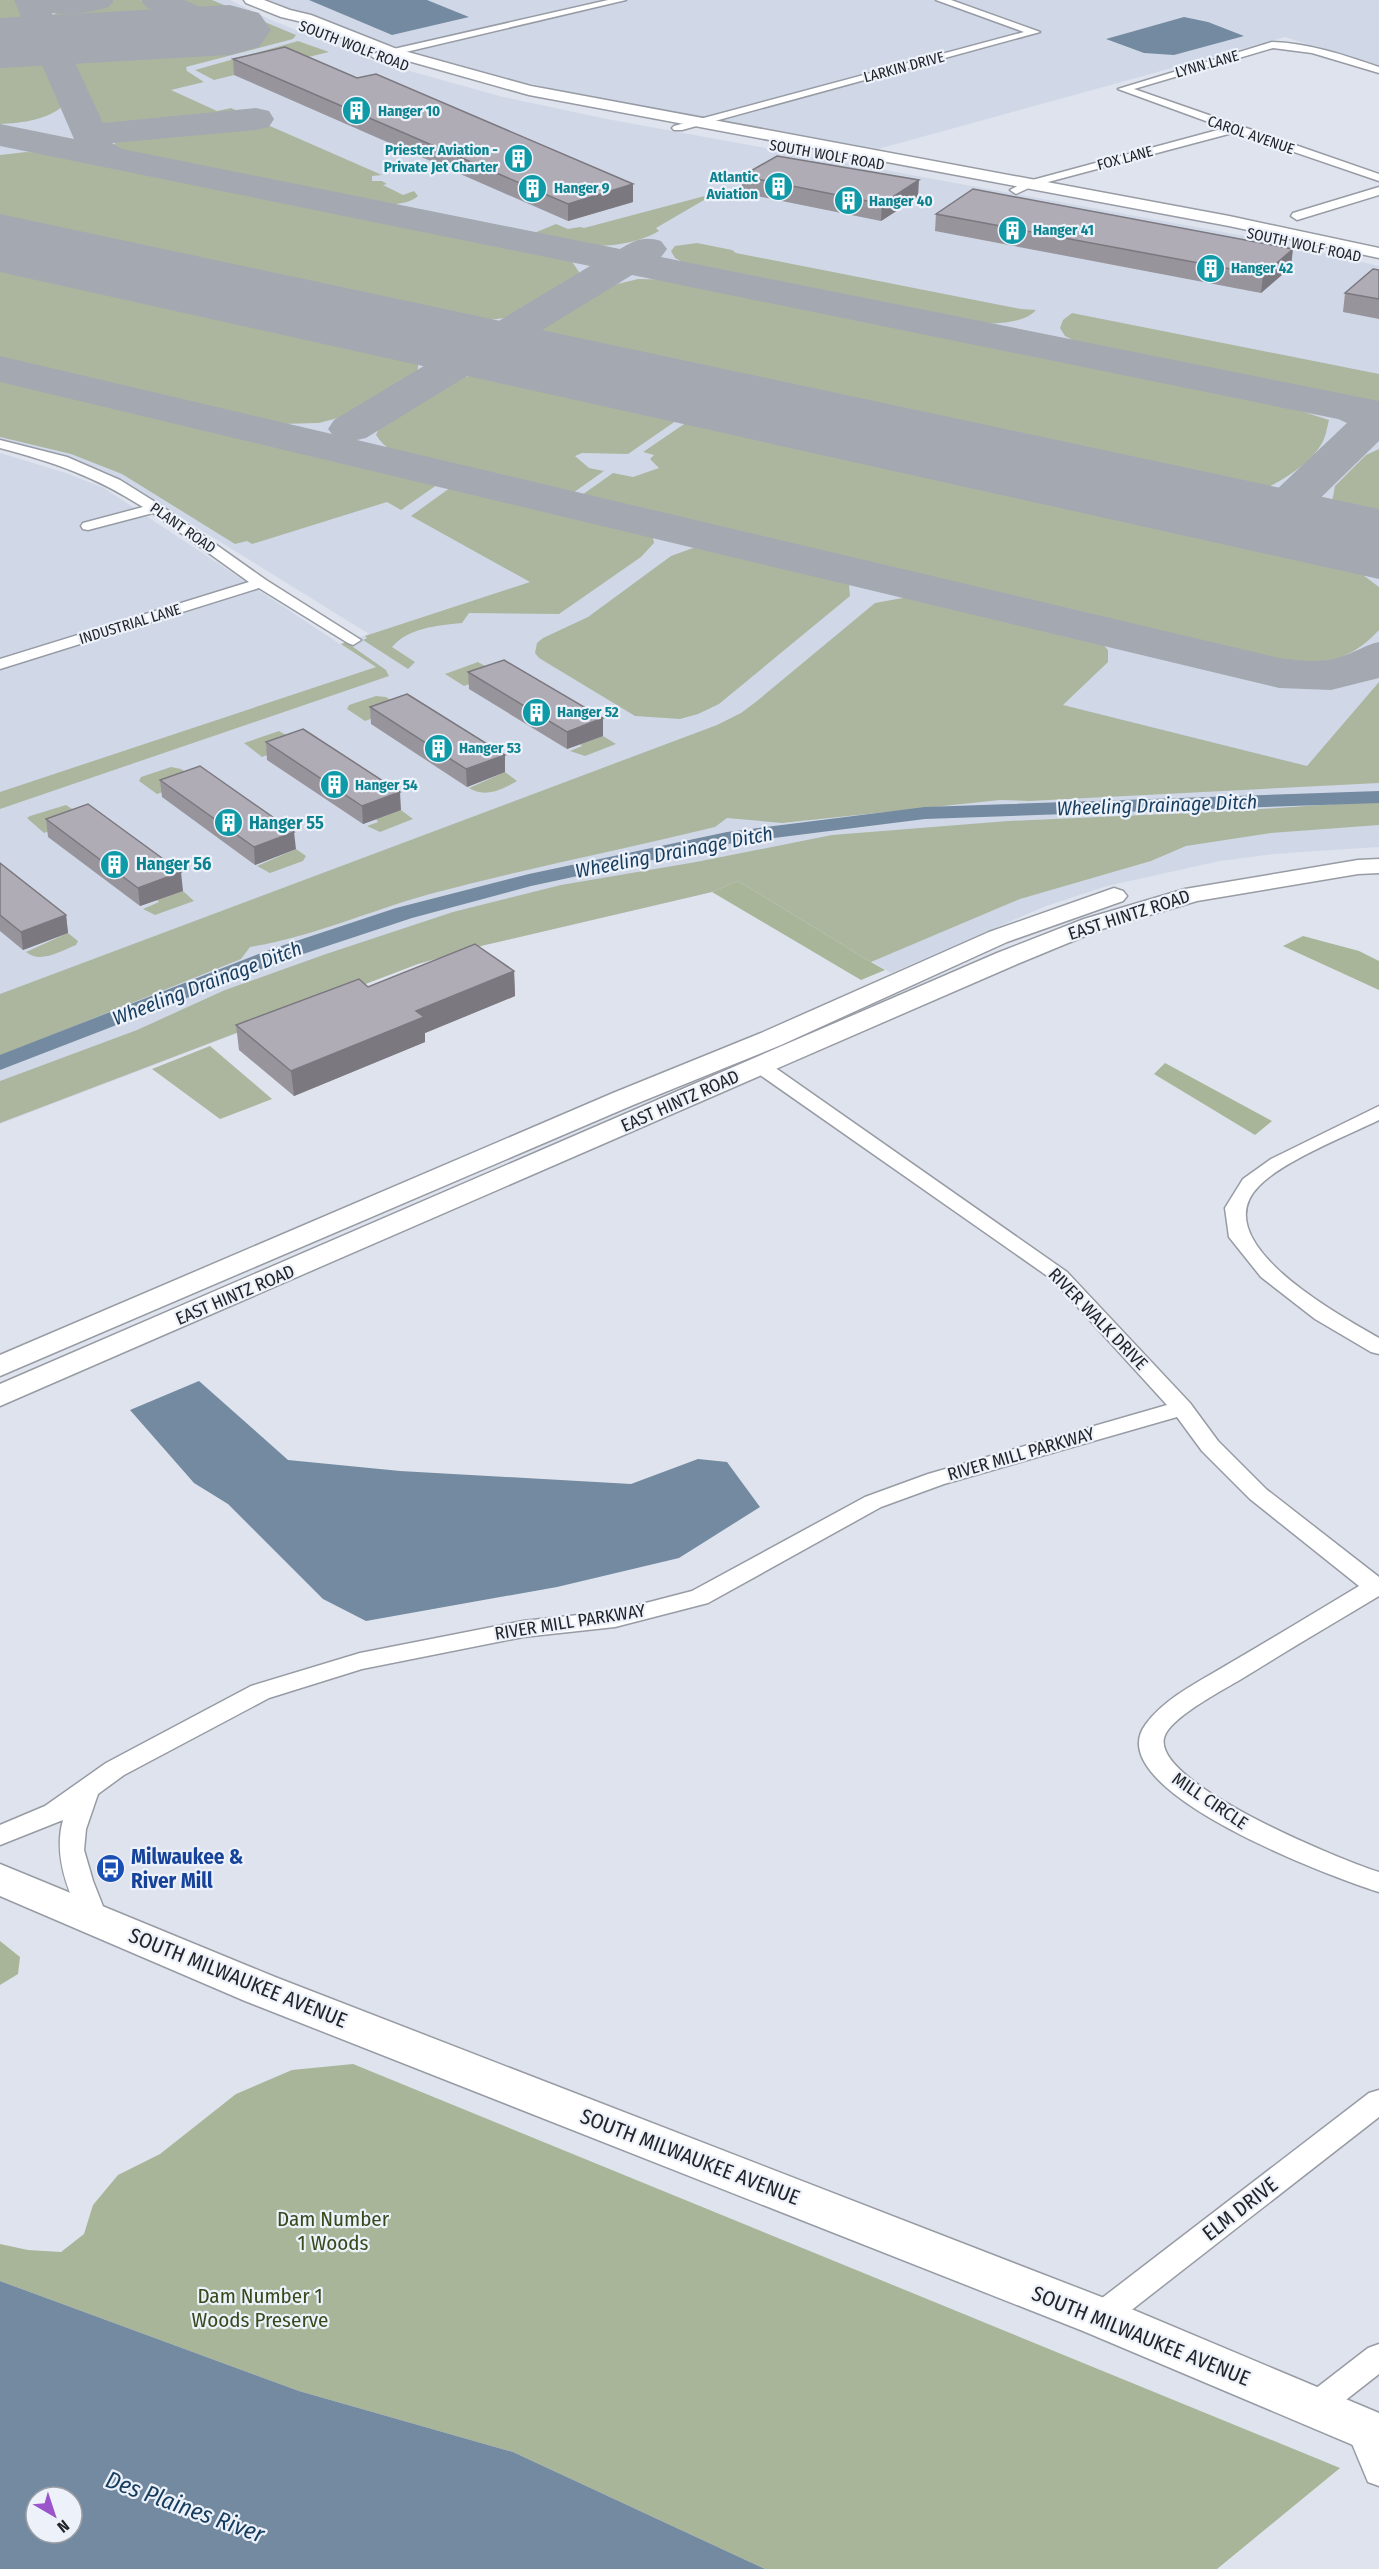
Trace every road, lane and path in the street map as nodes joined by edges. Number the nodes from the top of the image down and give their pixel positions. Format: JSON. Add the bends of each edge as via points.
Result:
{"nodes":[{"id":1,"x":251,"y":0,"type":"edge"},
{"id":2,"x":621,"y":0,"type":"edge"},
{"id":3,"x":941,"y":0,"type":"edge"},
{"id":4,"x":286,"y":14,"type":"junction"},
{"id":5,"x":392,"y":52,"type":"junction"},
{"id":6,"x":376,"y":56,"type":"junction"},
{"id":7,"x":1379,"y":70,"type":"edge"},
{"id":8,"x":1123,"y":89,"type":"joint"},
{"id":9,"x":697,"y":123,"type":"junction"},
{"id":10,"x":678,"y":128,"type":"junction"},
{"id":11,"x":1235,"y":129,"type":"junction"},
{"id":12,"x":1379,"y":178,"type":"edge"},
{"id":13,"x":1022,"y":187,"type":"junction"},
{"id":14,"x":1379,"y":191,"type":"edge"},
{"id":15,"x":1298,"y":216,"type":"dead end"},
{"id":16,"x":1379,"y":253,"type":"edge"},
{"id":17,"x":1379,"y":262,"type":"edge"},
{"id":18,"x":0,"y":444,"type":"edge"},
{"id":19,"x":155,"y":508,"type":"junction"},
{"id":20,"x":88,"y":526,"type":"dead end"},
{"id":21,"x":261,"y":583,"type":"junction"},
{"id":22,"x":353,"y":640,"type":"dead end"},
{"id":23,"x":0,"y":664,"type":"edge"},
{"id":24,"x":1379,"y":852,"type":"edge"},
{"id":25,"x":1379,"y":866,"type":"edge"},
{"id":26,"x":760,"y":1066,"type":"junction"},
{"id":27,"x":1379,"y":1112,"type":"edge"},
{"id":28,"x":1379,"y":1347,"type":"edge"},
{"id":29,"x":0,"y":1366,"type":"edge"},
{"id":30,"x":0,"y":1396,"type":"edge"},
{"id":31,"x":1182,"y":1408,"type":"junction"},
{"id":32,"x":1377,"y":1586,"type":"edge"},
{"id":33,"x":86,"y":1792,"type":"junction"},
{"id":34,"x":0,"y":1836,"type":"edge"},
{"id":35,"x":0,"y":1879,"type":"edge"},
{"id":36,"x":1379,"y":1882,"type":"edge"},
{"id":37,"x":95,"y":1919,"type":"junction"},
{"id":38,"x":1379,"y":2101,"type":"edge"},
{"id":39,"x":1100,"y":2317,"type":"junction"},
{"id":40,"x":1379,"y":2357,"type":"edge"},
{"id":41,"x":1313,"y":2408,"type":"junction"},
{"id":42,"x":1369,"y":2431,"type":"edge"},
{"id":43,"x":1379,"y":2472,"type":"edge"}],
"edges":[{"from":1,"to":4,"type":"main road","name":"SOUTH WOLF ROAD"},
{"from":2,"to":5,"type":"street"},
{"from":3,"to":9,"type":"street","name":"LARKIN DRIVE","via":[[1035,32]]},
{"from":4,"to":5,"type":"main road","name":"SOUTH WOLF ROAD"},
{"from":4,"to":6,"type":"main road","name":"SOUTH WOLF ROAD","via":[[294,23]]},
{"from":5,"to":6,"type":"street"},
{"from":5,"to":9,"type":"main road","name":"SOUTH WOLF ROAD","via":[[529,90]]},
{"from":6,"to":10,"type":"main road","name":"SOUTH WOLF ROAD","via":[[511,96]]},
{"from":7,"to":8,"type":"street","name":"LYNN LANE","via":[[1291,45],[1272,45]]},
{"from":8,"to":11,"type":"street","name":"CAROL AVENUE"},
{"from":9,"to":10,"type":"street","name":"LARKIN DRIVE"},
{"from":9,"to":13,"type":"main road","name":"SOUTH WOLF ROAD"},
{"from":10,"to":13,"type":"main road","name":"SOUTH WOLF ROAD"},
{"from":11,"to":12,"type":"street","name":"CAROL AVENUE"},
{"from":11,"to":13,"type":"street","name":"FOX LANE"},
{"from":13,"to":16,"type":"main road","name":"SOUTH WOLF ROAD","via":[[1229,221]]},
{"from":13,"to":17,"type":"main road","name":"SOUTH WOLF ROAD"},
{"from":14,"to":15,"type":"street"},
{"from":18,"to":19,"type":"street","name":"PLANT ROAD","via":[[93,472]]},
{"from":19,"to":20,"type":"street"},
{"from":19,"to":21,"type":"street","name":"PLANT ROAD"},
{"from":21,"to":22,"type":"street","name":"PLANT ROAD"},
{"from":21,"to":23,"type":"street","name":"INDUSTRIAL LANE"},
{"from":24,"to":29,"type":"main road","name":"EAST HINTZ ROAD","via":[[1265,861],[1188,874],[998,937],[771,1039]]},
{"from":25,"to":26,"type":"main road","name":"EAST HINTZ ROAD","via":[[1194,894],[1093,924]]},
{"from":26,"to":30,"type":"main road","name":"EAST HINTZ ROAD"},
{"from":26,"to":31,"type":"street","name":"RIVER WALK DRIVE","via":[[1060,1276]]},
{"from":27,"to":28,"type":"street","via":[[1278,1163],[1250,1184],[1235,1208],[1239,1237],[1268,1273],[1323,1314]]},
{"from":31,"to":32,"type":"street","name":"RIVER WALK DRIVE","via":[[1210,1446],[1258,1494]]},
{"from":31,"to":33,"type":"street","name":"RIVER MILL PARKWAY","via":[[936,1479],[873,1502],[700,1597],[615,1619],[523,1629],[360,1661],[260,1692],[115,1769]]},
{"from":32,"to":36,"type":"street","name":"MILL CIRCLE","via":[[1186,1701],[1155,1730],[1151,1742],[1155,1761],[1221,1812],[1263,1836]]},
{"from":33,"to":34,"type":"street","name":"RIVER MILL PARKWAY","via":[[54,1813]]},
{"from":33,"to":37,"type":"street","via":[[70,1844]]},
{"from":35,"to":37,"type":"main road","name":"SOUTH MILWAUKEE AVENUE"},
{"from":37,"to":39,"type":"main road","name":"SOUTH MILWAUKEE AVENUE","via":[[260,1989]]},
{"from":38,"to":39,"type":"street","name":"ELM DRIVE"},
{"from":39,"to":41,"type":"main road","name":"SOUTH MILWAUKEE AVENUE"},
{"from":40,"to":41,"type":"street"},
{"from":41,"to":42,"type":"main road","name":"SOUTH MILWAUKEE AVENUE"},
{"from":42,"to":43,"type":"street"}]}
